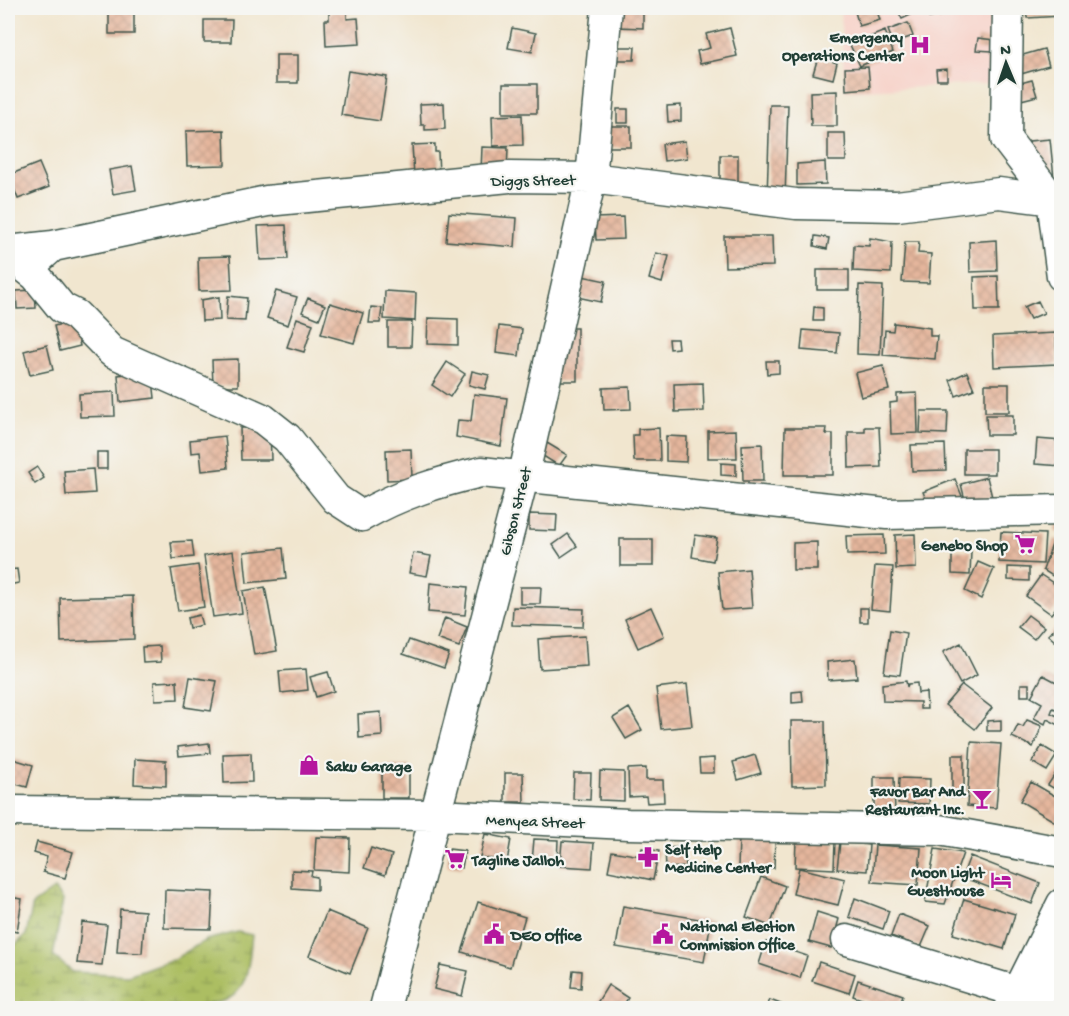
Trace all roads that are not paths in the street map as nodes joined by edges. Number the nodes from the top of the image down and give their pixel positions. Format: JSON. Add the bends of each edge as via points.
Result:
{"nodes":[{"id":1,"x":607,"y":8,"type":"edge"},
{"id":2,"x":1008,"y":8,"type":"edge"},
{"id":3,"x":591,"y":178,"type":"junction"},
{"id":4,"x":1057,"y":200,"type":"edge"},
{"id":5,"x":53,"y":246,"type":"junction"},
{"id":6,"x":8,"y":251,"type":"edge"},
{"id":7,"x":1062,"y":276,"type":"edge"},
{"id":8,"x":523,"y":478,"type":"junction"},
{"id":9,"x":1062,"y":510,"type":"edge"},
{"id":10,"x":8,"y":811,"type":"edge"},
{"id":11,"x":435,"y":815,"type":"junction"},
{"id":12,"x":1062,"y":852,"type":"edge"},
{"id":13,"x":1062,"y":904,"type":"edge"},
{"id":14,"x":847,"y":940,"type":"dead end"},
{"id":15,"x":1062,"y":954,"type":"edge"},
{"id":16,"x":1020,"y":1003,"type":"edge"},
{"id":17,"x":385,"y":1008,"type":"edge"}],
"edges":[{"from":1,"to":3,"type":"street","name":"Gibson Street"},
{"from":2,"to":4,"type":"street","via":[[1006,139]]},
{"from":3,"to":4,"type":"street","name":"Diggs Street","via":[[796,204],[897,206],[999,193]]},
{"from":3,"to":5,"type":"street","name":"Diggs Street","via":[[509,177],[267,201]]},
{"from":3,"to":8,"type":"street","name":"Gibson Street"},
{"from":4,"to":7,"type":"street"},
{"from":5,"to":6,"type":"street","name":"Diggs Street"},
{"from":5,"to":8,"type":"street","via":[[27,269],[62,308],[76,315],[112,352],[263,419],[287,438],[336,499],[362,516],[392,499],[481,472]]},
{"from":8,"to":9,"type":"street","via":[[887,514]]},
{"from":8,"to":11,"type":"street","name":"Gibson Street"},
{"from":10,"to":11,"type":"street","name":"Menyea Street"},
{"from":11,"to":12,"type":"street","name":"Menyea Street","via":[[628,824],[939,830]]},
{"from":11,"to":17,"type":"street","name":"Gibson Street"},
{"from":13,"to":16,"type":"street"},
{"from":14,"to":16,"type":"street"},
{"from":15,"to":16,"type":"street"}]}
